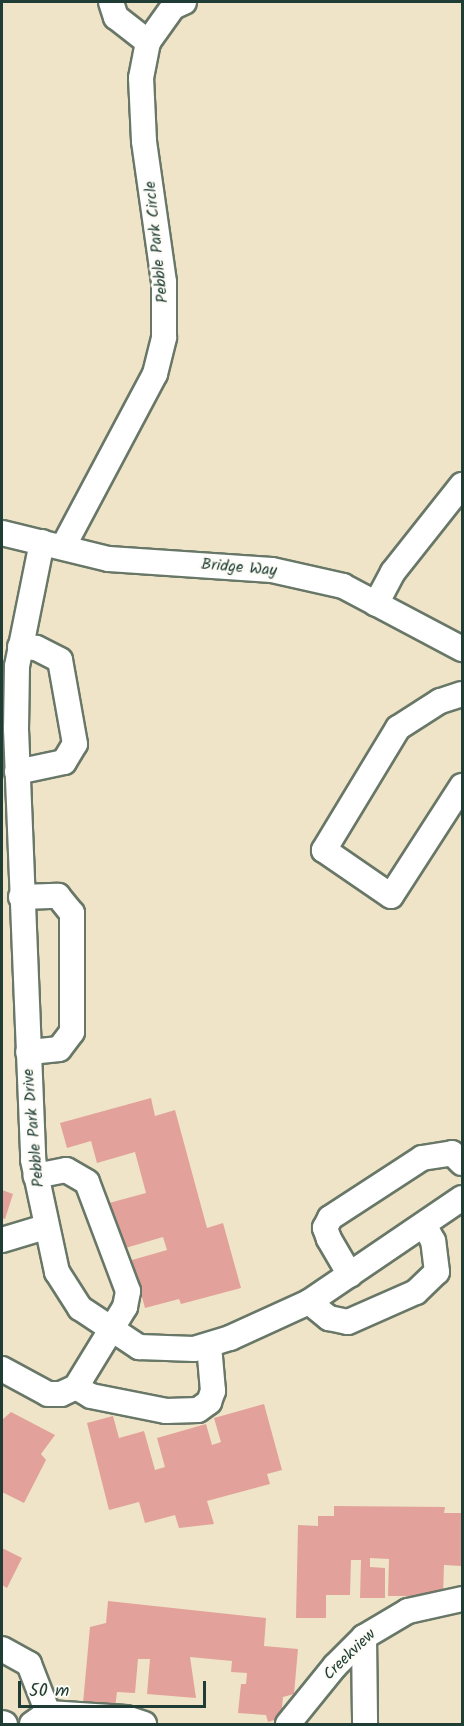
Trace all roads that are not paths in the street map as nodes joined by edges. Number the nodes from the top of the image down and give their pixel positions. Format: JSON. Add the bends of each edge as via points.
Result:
{"nodes":[{"id":1,"x":111,"y":2,"type":"edge"},
{"id":2,"x":184,"y":2,"type":"edge"},
{"id":3,"x":148,"y":42,"type":"junction"},
{"id":4,"x":462,"y":485,"type":"edge"},
{"id":5,"x":2,"y":533,"type":"edge"},
{"id":6,"x":53,"y":544,"type":"junction"},
{"id":7,"x":376,"y":604,"type":"junction"},
{"id":8,"x":20,"y":647,"type":"junction"},
{"id":9,"x":462,"y":649,"type":"edge"},
{"id":10,"x":462,"y":694,"type":"edge"},
{"id":11,"x":17,"y":772,"type":"junction"},
{"id":12,"x":462,"y":786,"type":"edge"},
{"id":13,"x":21,"y":897,"type":"junction"},
{"id":14,"x":12,"y":929,"type":"edge"},
{"id":15,"x":13,"y":981,"type":"edge"},
{"id":16,"x":28,"y":1052,"type":"junction"},
{"id":17,"x":462,"y":1162,"type":"edge"},
{"id":18,"x":36,"y":1176,"type":"junction"},
{"id":19,"x":462,"y":1198,"type":"edge"},
{"id":20,"x":424,"y":1225,"type":"junction"},
{"id":21,"x":45,"y":1227,"type":"junction"},
{"id":22,"x":2,"y":1240,"type":"edge"},
{"id":23,"x":350,"y":1275,"type":"junction"},
{"id":24,"x":309,"y":1302,"type":"junction"},
{"id":25,"x":110,"y":1328,"type":"junction"},
{"id":26,"x":209,"y":1345,"type":"junction"},
{"id":27,"x":2,"y":1369,"type":"edge"},
{"id":28,"x":76,"y":1387,"type":"junction"},
{"id":29,"x":462,"y":1599,"type":"edge"},
{"id":30,"x":364,"y":1637,"type":"junction"},
{"id":31,"x":2,"y":1649,"type":"edge"},
{"id":32,"x":40,"y":1719,"type":"edge"},
{"id":33,"x":144,"y":1725,"type":"edge"},
{"id":34,"x":288,"y":1725,"type":"edge"},
{"id":35,"x":365,"y":1725,"type":"edge"}],
"edges":[{"from":1,"to":3,"type":"street","via":[[116,17]]},
{"from":2,"to":3,"type":"street","name":"Pebble Park Circle","via":[[173,7]]},
{"from":3,"to":6,"type":"street","name":"Pebble Park Circle","via":[[141,78],[144,141],[164,282],[164,337],[155,375]]},
{"from":4,"to":7,"type":"street","via":[[393,572]]},
{"from":5,"to":6,"type":"street","name":"Bridge Way"},
{"from":6,"to":7,"type":"street","name":"Bridge Way","via":[[109,559],[272,570],[343,586]]},
{"from":6,"to":8,"type":"street","name":"Pebble Park Drive"},
{"from":7,"to":9,"type":"street","name":"Bridge Way"},
{"from":8,"to":11,"type":"street","name":"Pebble Park Drive"},
{"from":8,"to":11,"type":"street","via":[[53,653],[60,660],[75,744],[64,762]]},
{"from":10,"to":12,"type":"street","via":[[440,701],[398,728],[324,850],[392,896]]},
{"from":11,"to":13,"type":"street","name":"Pebble Park Drive"},
{"from":13,"to":14,"type":"street","name":"Pebble Park Drive"},
{"from":13,"to":16,"type":"street","via":[[58,896],[72,913],[72,1032],[59,1049]]},
{"from":14,"to":15,"type":"street","name":"Pebble Park Drive"},
{"from":15,"to":16,"type":"street","name":"Pebble Park Drive"},
{"from":16,"to":18,"type":"street","name":"Pebble Park Drive"},
{"from":17,"to":23,"type":"street","via":[[452,1153],[422,1158],[330,1218],[325,1228]]},
{"from":18,"to":21,"type":"street","name":"Pebble Park Drive"},
{"from":18,"to":25,"type":"street","via":[[66,1170],[87,1182],[128,1291],[124,1307]]},
{"from":19,"to":20,"type":"street","name":"Pebble Park Drive"},
{"from":20,"to":23,"type":"street","name":"Pebble Park Drive"},
{"from":20,"to":24,"type":"street","via":[[433,1241],[437,1272],[416,1292],[348,1322],[329,1318]]},
{"from":21,"to":22,"type":"street"},
{"from":21,"to":25,"type":"street","name":"Pebble Park Drive","via":[[63,1281],[80,1308]]},
{"from":23,"to":24,"type":"street","name":"Pebble Park Drive"},
{"from":24,"to":26,"type":"street","name":"Pebble Park Drive"},
{"from":25,"to":26,"type":"street","name":"Pebble Park Drive","via":[[139,1347],[194,1349]]},
{"from":25,"to":28,"type":"street"},
{"from":26,"to":28,"type":"street","via":[[213,1391],[209,1402],[198,1410],[166,1411],[91,1396]]},
{"from":27,"to":28,"type":"street","via":[[48,1394],[61,1394]]},
{"from":29,"to":30,"type":"street","name":"Creekview","via":[[408,1611]]},
{"from":30,"to":34,"type":"street","name":"Creekview"},
{"from":30,"to":35,"type":"street"},
{"from":31,"to":32,"type":"street","via":[[29,1664]]},
{"from":32,"to":33,"type":"street","via":[[126,1718]]}]}
